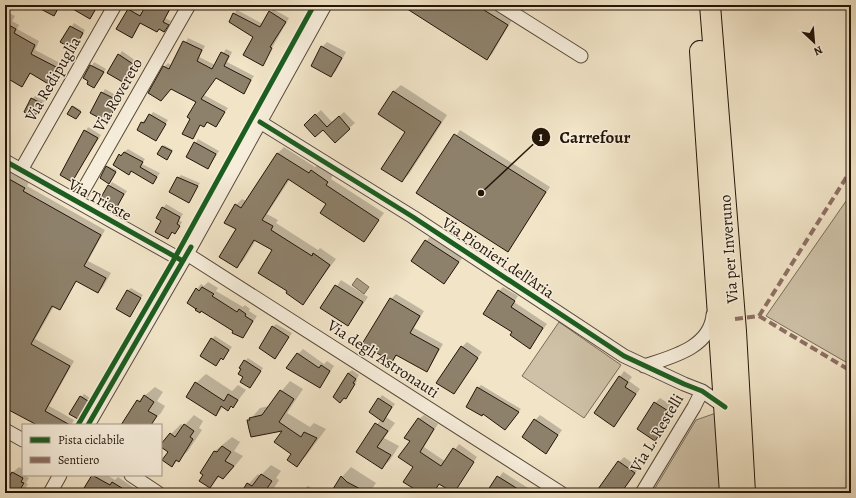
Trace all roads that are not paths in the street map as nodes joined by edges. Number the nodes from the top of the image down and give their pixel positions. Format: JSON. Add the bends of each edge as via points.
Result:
{"nodes":[{"id":1,"x":115,"y":5,"type":"edge"},
{"id":2,"x":189,"y":5,"type":"edge"},
{"id":3,"x":325,"y":5,"type":"edge"},
{"id":4,"x":500,"y":5,"type":"edge"},
{"id":5,"x":697,"y":5,"type":"edge"},
{"id":6,"x":710,"y":5,"type":"edge"},
{"id":7,"x":581,"y":56,"type":"dead end"},
{"id":8,"x":705,"y":120,"type":"junction"},
{"id":9,"x":260,"y":122,"type":"junction"},
{"id":10,"x":5,"y":161,"type":"edge"},
{"id":11,"x":21,"y":170,"type":"junction"},
{"id":12,"x":77,"y":201,"type":"junction"},
{"id":13,"x":187,"y":254,"type":"junction"},
{"id":14,"x":644,"y":366,"type":"junction"},
{"id":15,"x":702,"y":391,"type":"junction"},
{"id":16,"x":725,"y":407,"type":"junction"},
{"id":17,"x":89,"y":424,"type":"edge"},
{"id":18,"x":5,"y":430,"type":"edge"},
{"id":19,"x":22,"y":439,"type":"edge"},
{"id":20,"x":59,"y":476,"type":"edge"},
{"id":21,"x":132,"y":476,"type":"edge"},
{"id":22,"x":50,"y":493,"type":"edge"},
{"id":23,"x":158,"y":493,"type":"edge"},
{"id":24,"x":561,"y":493,"type":"edge"},
{"id":25,"x":642,"y":493,"type":"edge"},
{"id":26,"x":730,"y":493,"type":"edge"},
{"id":27,"x":745,"y":493,"type":"edge"}],
"edges":[{"from":1,"to":11,"type":"street","name":"Via Redipuglia"},
{"from":2,"to":12,"type":"street","name":"Via Rovereto"},
{"from":3,"to":9,"type":"street"},
{"from":4,"to":7,"type":"street"},
{"from":5,"to":8,"type":"main road","name":"Via per Inveruno"},
{"from":6,"to":27,"type":"main road","name":"Via per Inveruno","via":[[736,331]]},
{"from":8,"to":14,"type":"street","via":[[702,143],[713,317],[710,331],[700,341],[680,353]]},
{"from":8,"to":16,"type":"main road","name":"Via per Inveruno"},
{"from":9,"to":13,"type":"street"},
{"from":9,"to":14,"type":"street","name":"Via Pionieri dell'Aria","via":[[413,217],[624,356]]},
{"from":10,"to":11,"type":"street","name":"Via Trieste"},
{"from":11,"to":12,"type":"street","name":"Via Trieste"},
{"from":12,"to":13,"type":"street","name":"Via Trieste"},
{"from":13,"to":17,"type":"street"},
{"from":13,"to":24,"type":"street","name":"Via degli Astronauti"},
{"from":14,"to":15,"type":"street","name":"Via Pionieri dell'Aria"},
{"from":15,"to":16,"type":"street","name":"Via Pionieri dell'Aria"},
{"from":15,"to":25,"type":"street","name":"Via L. Restelli"},
{"from":16,"to":26,"type":"main road","name":"Via per Inveruno"},
{"from":18,"to":19,"type":"street"},
{"from":20,"to":22,"type":"street"},
{"from":21,"to":23,"type":"street"}]}
